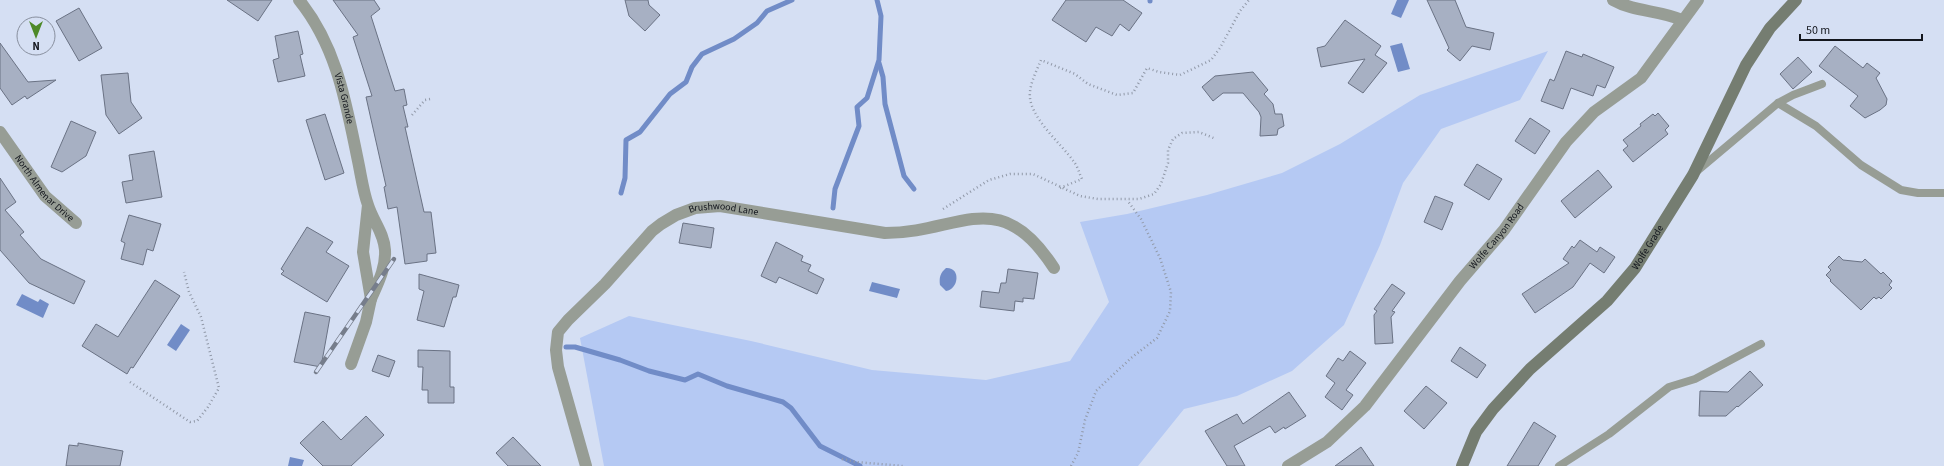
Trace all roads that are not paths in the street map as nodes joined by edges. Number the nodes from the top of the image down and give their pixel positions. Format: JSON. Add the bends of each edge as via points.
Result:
{"nodes":[{"id":1,"x":299,"y":0,"type":"edge"},
{"id":2,"x":1613,"y":0,"type":"edge"},
{"id":3,"x":1698,"y":0,"type":"edge"},
{"id":4,"x":1796,"y":0,"type":"edge"},
{"id":5,"x":1682,"y":20,"type":"junction"},
{"id":6,"x":1822,"y":84,"type":"dead end"},
{"id":7,"x":1778,"y":103,"type":"junction"},
{"id":8,"x":0,"y":132,"type":"edge"},
{"id":9,"x":1693,"y":175,"type":"junction"},
{"id":10,"x":1944,"y":193,"type":"edge"},
{"id":11,"x":368,"y":205,"type":"junction"},
{"id":12,"x":76,"y":223,"type":"dead end"},
{"id":13,"x":1054,"y":268,"type":"dead end"},
{"id":14,"x":371,"y":299,"type":"junction"},
{"id":15,"x":1760,"y":344,"type":"dead end"},
{"id":16,"x":351,"y":364,"type":"dead end"},
{"id":17,"x":586,"y":466,"type":"edge"},
{"id":18,"x":1288,"y":466,"type":"edge"},
{"id":19,"x":1462,"y":466,"type":"edge"},
{"id":20,"x":1559,"y":466,"type":"edge"}],
"edges":[{"from":1,"to":11,"type":"street","name":"Vista Grande","via":[[326,41],[340,77]]},
{"from":2,"to":5,"type":"street","via":[[1625,6],[1658,12]]},
{"from":3,"to":5,"type":"street","name":"Wolfe Canyon Road"},
{"from":4,"to":9,"type":"street","name":"Wolfe Grade","via":[[1770,28],[1750,59]]},
{"from":5,"to":18,"type":"street","name":"Wolfe Canyon Road","via":[[1641,78],[1594,112],[1566,142],[1504,230],[1464,275],[1365,406],[1327,442]]},
{"from":6,"to":7,"type":"lane"},
{"from":7,"to":9,"type":"lane"},
{"from":7,"to":10,"type":"lane","via":[[1816,126],[1861,165],[1901,190],[1918,194]]},
{"from":8,"to":12,"type":"street","name":"North Almenar Drive","via":[[45,196]]},
{"from":9,"to":19,"type":"street","name":"Wolfe Grade","via":[[1626,280],[1607,301],[1530,369],[1493,408],[1476,432]]},
{"from":11,"to":14,"type":"street","name":"Vista Grande","via":[[363,252]]},
{"from":11,"to":14,"type":"street","name":"Vista Grande","via":[[382,234],[385,250],[384,266]]},
{"from":13,"to":17,"type":"street","name":"Brushwood Lane","via":[[1018,228],[992,219],[973,218],[885,234],[720,206],[695,208],[676,215],[652,230],[558,332],[558,367]]},
{"from":14,"to":16,"type":"street","name":"Vista Grande"},
{"from":15,"to":20,"type":"lane","via":[[1695,379],[1669,387],[1609,434]]}]}
